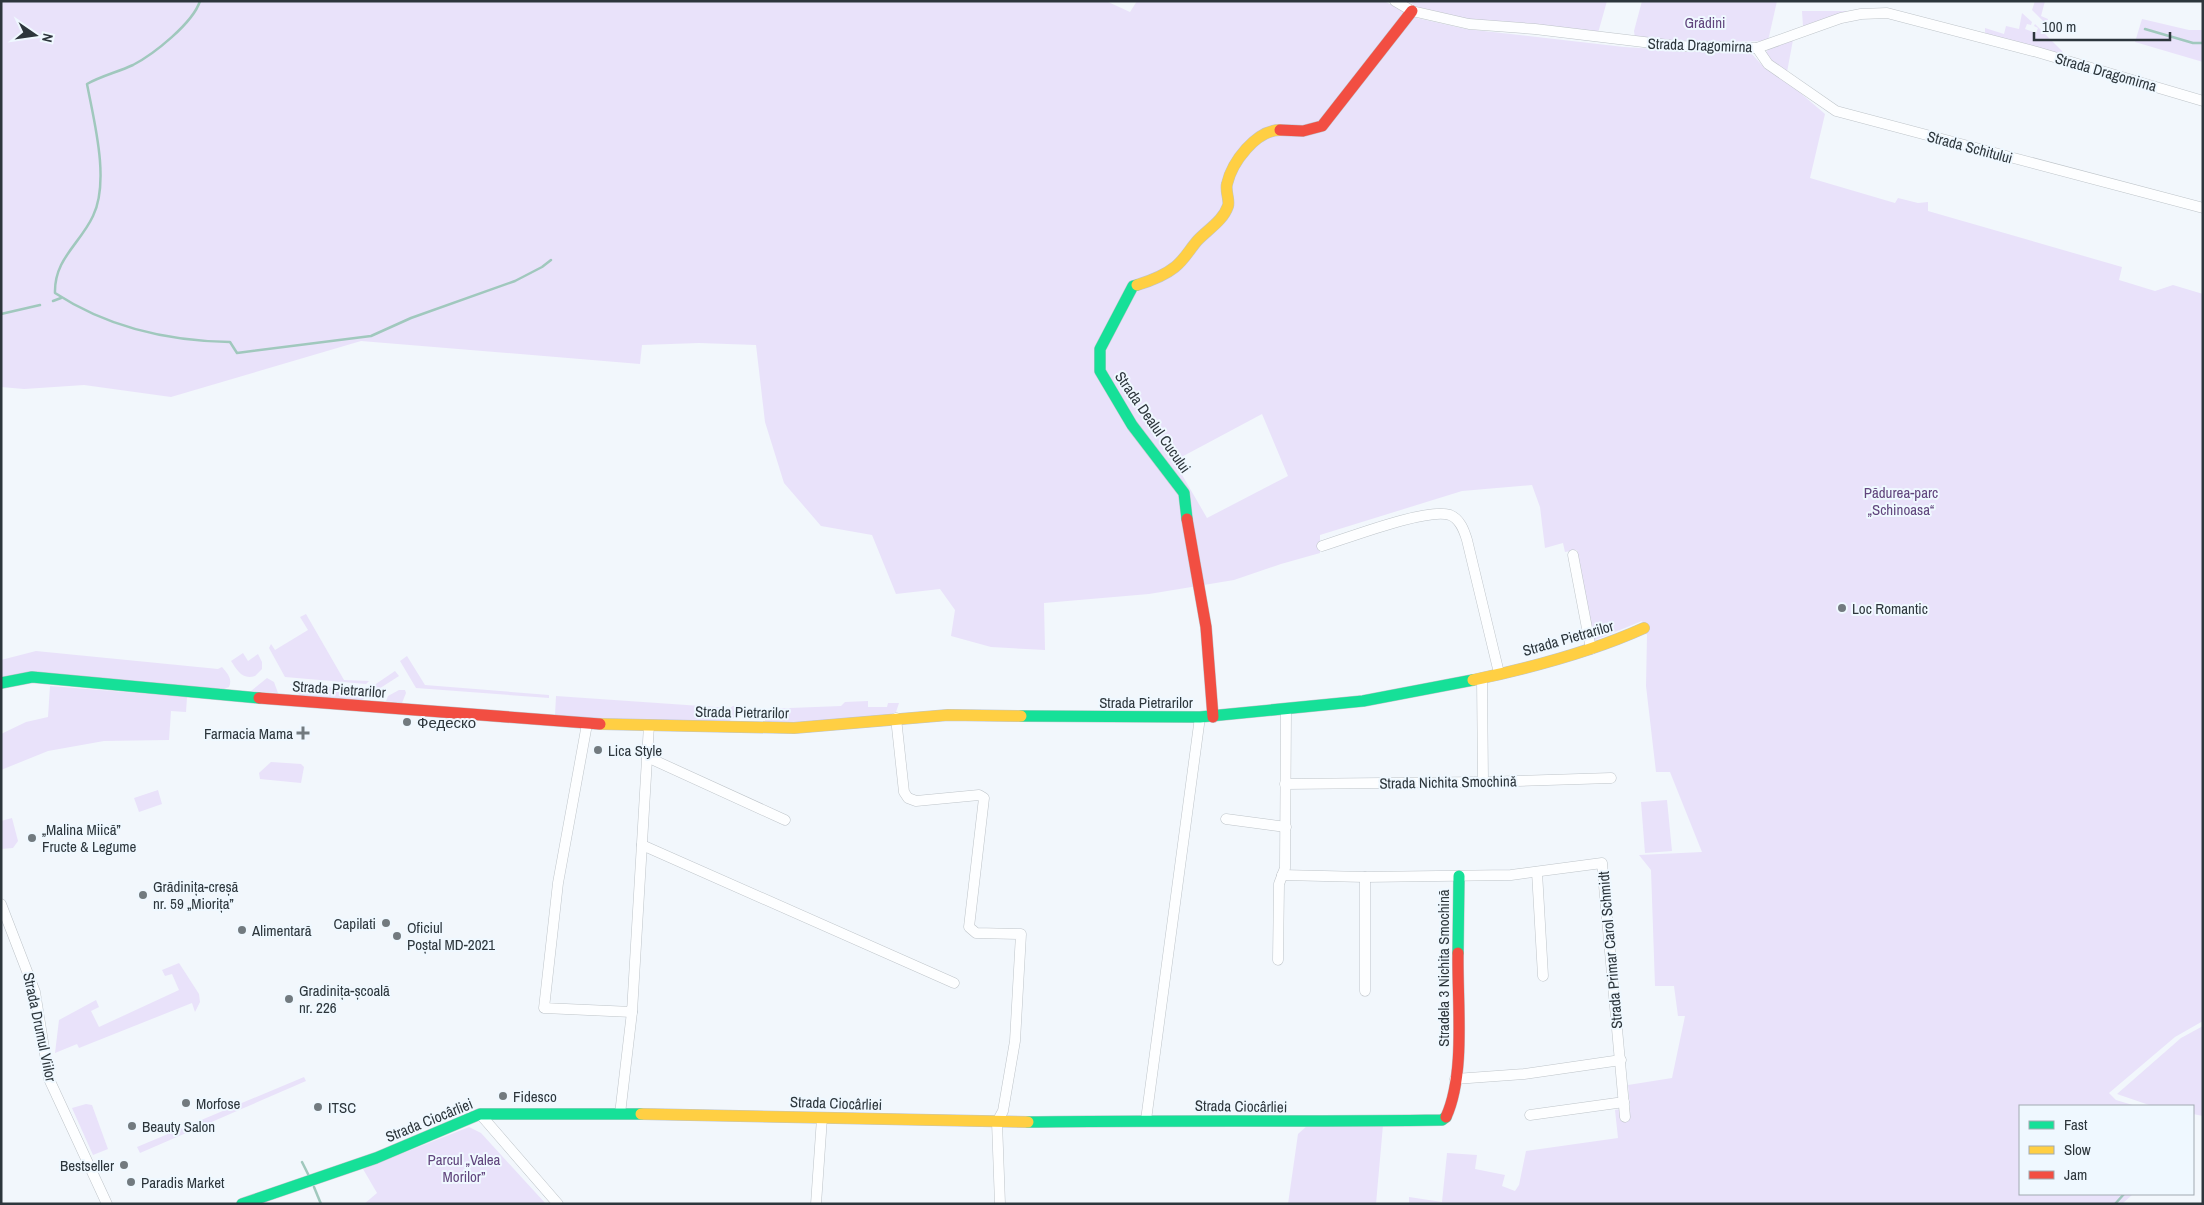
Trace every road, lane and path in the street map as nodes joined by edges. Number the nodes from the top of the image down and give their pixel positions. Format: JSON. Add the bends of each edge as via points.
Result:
{"nodes":[{"id":1,"x":1395,"y":1,"type":"edge"},
{"id":2,"x":1412,"y":11,"type":"junction"},
{"id":3,"x":1757,"y":48,"type":"junction"},
{"id":4,"x":2203,"y":101,"type":"edge"},
{"id":5,"x":2203,"y":208,"type":"edge"},
{"id":6,"x":1322,"y":546,"type":"dead end"},
{"id":7,"x":1573,"y":555,"type":"dead end"},
{"id":8,"x":1644,"y":628,"type":"dead end"},
{"id":9,"x":1591,"y":648,"type":"junction"},
{"id":10,"x":1499,"y":673,"type":"junction"},
{"id":11,"x":1482,"y":678,"type":"junction"},
{"id":12,"x":1,"y":683,"type":"edge"},
{"id":13,"x":1286,"y":709,"type":"junction"},
{"id":14,"x":1200,"y":717,"type":"junction"},
{"id":15,"x":1213,"y":717,"type":"junction"},
{"id":16,"x":896,"y":718,"type":"junction"},
{"id":17,"x":587,"y":724,"type":"junction"},
{"id":18,"x":649,"y":726,"type":"junction"},
{"id":19,"x":647,"y":757,"type":"junction"},
{"id":20,"x":1611,"y":778,"type":"dead end"},
{"id":21,"x":1483,"y":782,"type":"junction"},
{"id":22,"x":1285,"y":784,"type":"junction"},
{"id":23,"x":1226,"y":819,"type":"dead end"},
{"id":24,"x":785,"y":820,"type":"dead end"},
{"id":25,"x":1286,"y":827,"type":"junction"},
{"id":26,"x":642,"y":845,"type":"junction"},
{"id":27,"x":1537,"y":872,"type":"junction"},
{"id":28,"x":1282,"y":876,"type":"junction"},
{"id":29,"x":1459,"y":876,"type":"junction"},
{"id":30,"x":1365,"y":877,"type":"junction"},
{"id":31,"x":1,"y":904,"type":"edge"},
{"id":32,"x":1278,"y":960,"type":"dead end"},
{"id":33,"x":1543,"y":976,"type":"dead end"},
{"id":34,"x":954,"y":983,"type":"dead end"},
{"id":35,"x":1365,"y":991,"type":"dead end"},
{"id":36,"x":632,"y":1012,"type":"junction"},
{"id":37,"x":1621,"y":1060,"type":"junction"},
{"id":38,"x":1455,"y":1079,"type":"junction"},
{"id":39,"x":1624,"y":1102,"type":"junction"},
{"id":40,"x":480,"y":1114,"type":"junction"},
{"id":41,"x":620,"y":1114,"type":"junction"},
{"id":42,"x":1530,"y":1115,"type":"dead end"},
{"id":43,"x":1625,"y":1117,"type":"dead end"},
{"id":44,"x":822,"y":1118,"type":"junction"},
{"id":45,"x":1445,"y":1118,"type":"joint"},
{"id":46,"x":1146,"y":1120,"type":"junction"},
{"id":47,"x":997,"y":1122,"type":"junction"},
{"id":48,"x":107,"y":1204,"type":"edge"},
{"id":49,"x":242,"y":1204,"type":"edge"},
{"id":50,"x":558,"y":1204,"type":"edge"},
{"id":51,"x":816,"y":1204,"type":"edge"},
{"id":52,"x":1000,"y":1204,"type":"edge"}],
"edges":[{"from":1,"to":2,"type":"street","name":"Strada Dragomirna"},
{"from":2,"to":3,"type":"street","name":"Strada Dragomirna","via":[[1469,24],[1629,42]]},
{"from":2,"to":15,"type":"street","name":"Strada Dealul Cucului","via":[[1322,126],[1303,131],[1271,130],[1235,162],[1226,185],[1228,206],[1217,223],[1174,267],[1150,281],[1133,286],[1100,349],[1100,371],[1132,425],[1184,493],[1206,627]]},
{"from":3,"to":4,"type":"street","name":"Strada Dragomirna","via":[[1841,18],[1887,13]]},
{"from":3,"to":5,"type":"street","name":"Strada Schitului","via":[[1768,64],[1836,111]]},
{"from":6,"to":10,"type":"street","via":[[1418,517],[1440,512],[1452,516],[1461,524],[1467,540]]},
{"from":7,"to":9,"type":"street"},
{"from":8,"to":9,"type":"street","name":"Strada Pietrarilor"},
{"from":9,"to":10,"type":"street","name":"Strada Pietrarilor"},
{"from":10,"to":11,"type":"street","name":"Strada Pietrarilor"},
{"from":11,"to":13,"type":"street","name":"Strada Pietrarilor","via":[[1363,701]]},
{"from":11,"to":21,"type":"street"},
{"from":12,"to":17,"type":"street","name":"Strada Pietrarilor","via":[[32,677]]},
{"from":13,"to":15,"type":"street","name":"Strada Pietrarilor"},
{"from":13,"to":22,"type":"street"},
{"from":14,"to":15,"type":"street","name":"Strada Pietrarilor"},
{"from":14,"to":16,"type":"street","name":"Strada Pietrarilor"},
{"from":14,"to":46,"type":"street"},
{"from":16,"to":18,"type":"street","name":"Strada Pietrarilor","via":[[794,728]]},
{"from":16,"to":47,"type":"street","via":[[904,792],[908,798],[916,801],[979,795],[984,798],[969,927],[976,933],[1021,934],[1015,1041],[1003,1111]]},
{"from":17,"to":18,"type":"street","name":"Strada Pietrarilor"},
{"from":17,"to":36,"type":"street","via":[[558,884],[544,1008]]},
{"from":18,"to":19,"type":"street"},
{"from":19,"to":24,"type":"street"},
{"from":19,"to":26,"type":"street"},
{"from":20,"to":21,"type":"street","name":"Strada Nichita Smochină"},
{"from":21,"to":22,"type":"street","name":"Strada Nichita Smochină"},
{"from":22,"to":25,"type":"street"},
{"from":23,"to":25,"type":"street"},
{"from":25,"to":28,"type":"street"},
{"from":26,"to":34,"type":"street"},
{"from":26,"to":36,"type":"street"},
{"from":27,"to":29,"type":"street","name":"Strada Primar Carol Schmidt"},
{"from":27,"to":33,"type":"street"},
{"from":27,"to":37,"type":"street","name":"Strada Primar Carol Schmidt","via":[[1602,863]]},
{"from":28,"to":30,"type":"street","name":"Strada Primar Carol Schmidt"},
{"from":28,"to":32,"type":"street"},
{"from":29,"to":30,"type":"street","name":"Strada Primar Carol Schmidt"},
{"from":29,"to":38,"type":"street","name":"Stradela 3 Nichita Smochină","via":[[1457,995],[1460,1035]]},
{"from":30,"to":35,"type":"street"},
{"from":31,"to":48,"type":"street","name":"Strada Drumul Viilor","via":[[35,992],[49,1080]]},
{"from":36,"to":41,"type":"street"},
{"from":37,"to":38,"type":"street","via":[[1524,1074]]},
{"from":37,"to":39,"type":"street","name":"Strada Primar Carol Schmidt"},
{"from":38,"to":45,"type":"street","name":"Stradela 3 Nichita Smochină","via":[[1451,1105]]},
{"from":39,"to":42,"type":"street"},
{"from":39,"to":43,"type":"street","name":"Strada Primar Carol Schmidt"},
{"from":40,"to":41,"type":"street","name":"Strada Ciocârliei"},
{"from":40,"to":49,"type":"street","name":"Strada Ciocârliei","via":[[376,1158]]},
{"from":40,"to":50,"type":"street"},
{"from":41,"to":44,"type":"street","name":"Strada Ciocârliei"},
{"from":44,"to":47,"type":"street","name":"Strada Ciocârliei"},
{"from":44,"to":51,"type":"street"},
{"from":45,"to":46,"type":"street","name":"Strada Ciocârliei","via":[[1435,1122]]},
{"from":46,"to":47,"type":"street","name":"Strada Ciocârliei"},
{"from":47,"to":52,"type":"street"}]}
